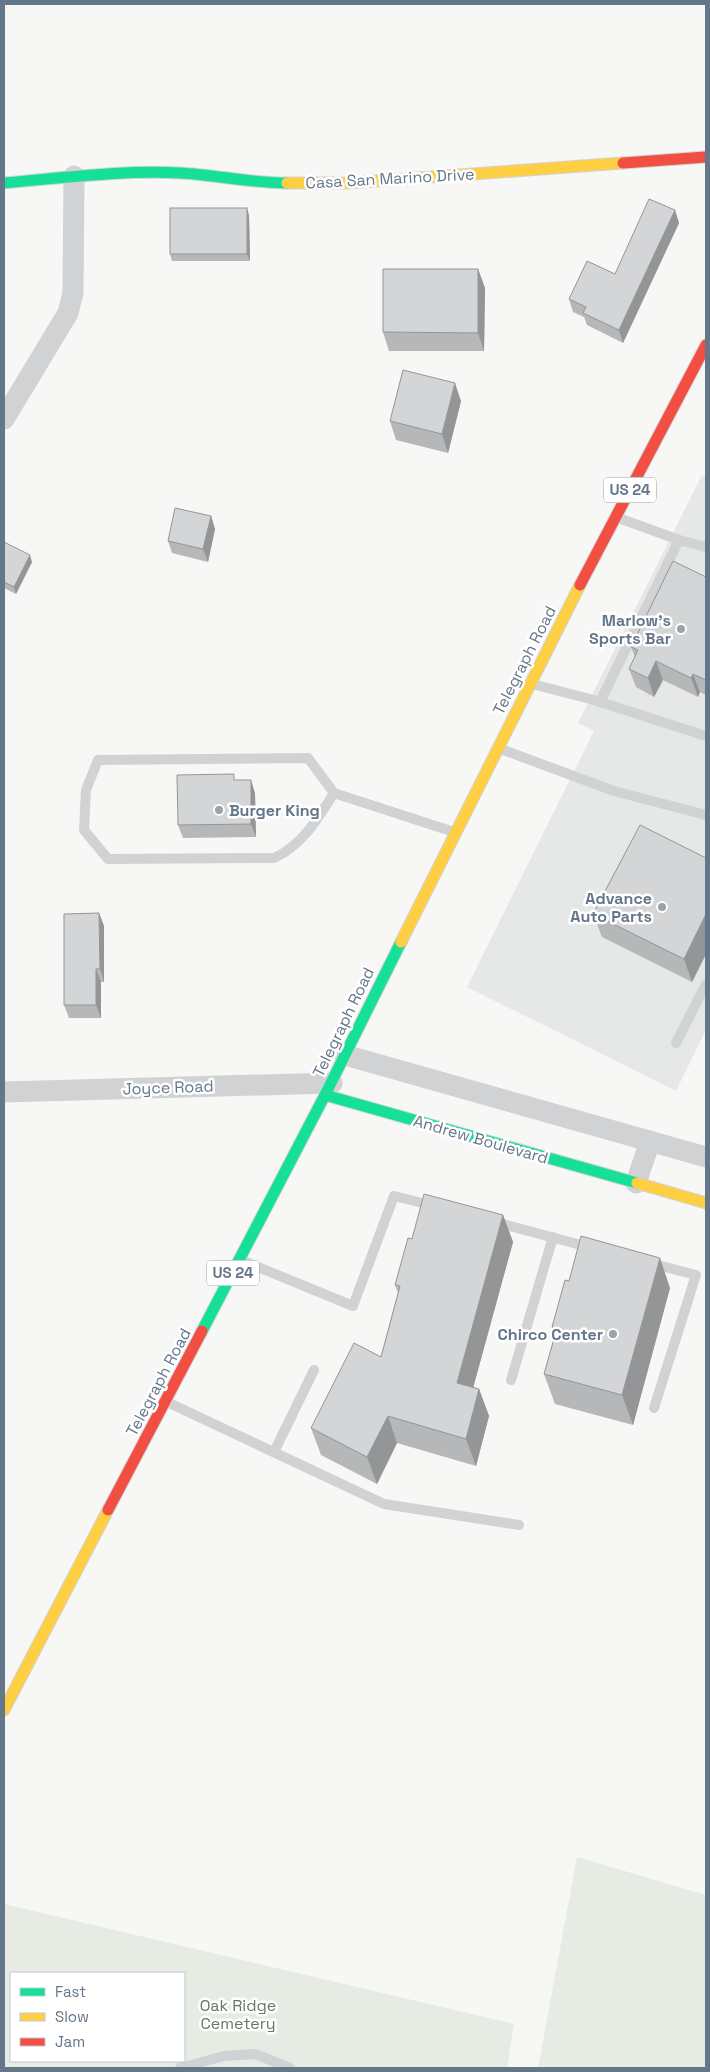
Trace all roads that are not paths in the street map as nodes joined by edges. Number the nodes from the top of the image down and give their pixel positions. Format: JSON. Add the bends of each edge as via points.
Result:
{"nodes":[{"id":1,"x":706,"y":157,"type":"edge"},
{"id":2,"x":74,"y":176,"type":"junction"},
{"id":3,"x":4,"y":183,"type":"edge"},
{"id":4,"x":706,"y":345,"type":"edge"},
{"id":5,"x":699,"y":375,"type":"edge"},
{"id":6,"x":4,"y":419,"type":"edge"},
{"id":7,"x":615,"y":517,"type":"junction"},
{"id":8,"x":679,"y":540,"type":"junction"},
{"id":9,"x":706,"y":547,"type":"edge"},
{"id":10,"x":530,"y":684,"type":"junction"},
{"id":11,"x":600,"y":702,"type":"junction"},
{"id":12,"x":706,"y":736,"type":"edge"},
{"id":13,"x":497,"y":748,"type":"junction"},
{"id":14,"x":334,"y":793,"type":"junction"},
{"id":15,"x":706,"y":815,"type":"edge"},
{"id":16,"x":455,"y":832,"type":"junction"},
{"id":17,"x":706,"y":984,"type":"edge"},
{"id":18,"x":676,"y":1043,"type":"dead end"},
{"id":19,"x":346,"y":1055,"type":"junction"},
{"id":20,"x":329,"y":1089,"type":"junction"},
{"id":21,"x":4,"y":1092,"type":"edge"},
{"id":22,"x":650,"y":1141,"type":"junction"},
{"id":23,"x":706,"y":1157,"type":"edge"},
{"id":24,"x":636,"y":1183,"type":"junction"},
{"id":25,"x":706,"y":1203,"type":"edge"},
{"id":26,"x":441,"y":1208,"type":"edge"},
{"id":27,"x":488,"y":1220,"type":"edge"},
{"id":28,"x":553,"y":1237,"type":"junction"},
{"id":29,"x":601,"y":1250,"type":"edge"},
{"id":30,"x":240,"y":1260,"type":"junction"},
{"id":31,"x":639,"y":1260,"type":"edge"},
{"id":32,"x":314,"y":1370,"type":"dead end"},
{"id":33,"x":511,"y":1380,"type":"dead end"},
{"id":34,"x":166,"y":1402,"type":"junction"},
{"id":35,"x":654,"y":1408,"type":"dead end"},
{"id":36,"x":274,"y":1452,"type":"junction"},
{"id":37,"x":519,"y":1525,"type":"dead end"},
{"id":38,"x":4,"y":1710,"type":"edge"},
{"id":39,"x":180,"y":2068,"type":"edge"},
{"id":40,"x":290,"y":2068,"type":"edge"}],
"edges":[{"from":1,"to":2,"type":"main road","name":"Casa San Marino Drive","via":[[348,183],[270,183],[180,173]]},
{"from":2,"to":3,"type":"main road","name":"Casa San Marino Drive"},
{"from":2,"to":6,"type":"street","via":[[73,293],[68,313]]},
{"from":4,"to":5,"type":"main road","name":"Telegraph Road","number":"US 24"},
{"from":5,"to":7,"type":"main road","name":"Telegraph Road","number":"US 24"},
{"from":7,"to":8,"type":"lane"},
{"from":7,"to":10,"type":"main road","name":"Telegraph Road","number":"US 24"},
{"from":8,"to":9,"type":"lane"},
{"from":8,"to":11,"type":"lane"},
{"from":10,"to":11,"type":"lane"},
{"from":10,"to":13,"type":"main road","name":"Telegraph Road","number":"US 24"},
{"from":11,"to":12,"type":"lane"},
{"from":13,"to":15,"type":"lane","via":[[614,791]]},
{"from":13,"to":16,"type":"main road","name":"Telegraph Road","number":"US 24"},
{"from":14,"to":14,"type":"lane","via":[[308,758],[98,760],[86,790],[84,830],[108,859],[274,858],[286,853],[312,827]]},
{"from":14,"to":16,"type":"lane"},
{"from":16,"to":19,"type":"main road","name":"Telegraph Road","number":"US 24"},
{"from":17,"to":18,"type":"lane"},
{"from":19,"to":20,"type":"main road","name":"Telegraph Road","number":"US 24"},
{"from":19,"to":22,"type":"street"},
{"from":20,"to":21,"type":"street","name":"Joyce Road"},
{"from":20,"to":24,"type":"main road","name":"Andrew Boulevard"},
{"from":20,"to":30,"type":"main road","name":"Telegraph Road","number":"US 24"},
{"from":22,"to":23,"type":"street"},
{"from":22,"to":24,"type":"street"},
{"from":24,"to":25,"type":"main road","name":"Andrew Boulevard"},
{"from":26,"to":30,"type":"lane","via":[[394,1196],[353,1306]]},
{"from":27,"to":28,"type":"lane"},
{"from":28,"to":29,"type":"lane"},
{"from":28,"to":33,"type":"lane"},
{"from":30,"to":34,"type":"main road","name":"Telegraph Road","number":"US 24"},
{"from":31,"to":35,"type":"lane","via":[[696,1275]]},
{"from":32,"to":36,"type":"lane"},
{"from":34,"to":36,"type":"lane"},
{"from":34,"to":38,"type":"main road","name":"Telegraph Road","number":"US 24"},
{"from":36,"to":37,"type":"lane","via":[[384,1504]]},
{"from":39,"to":40,"type":"lane","via":[[224,2056],[255,2054]]}]}
